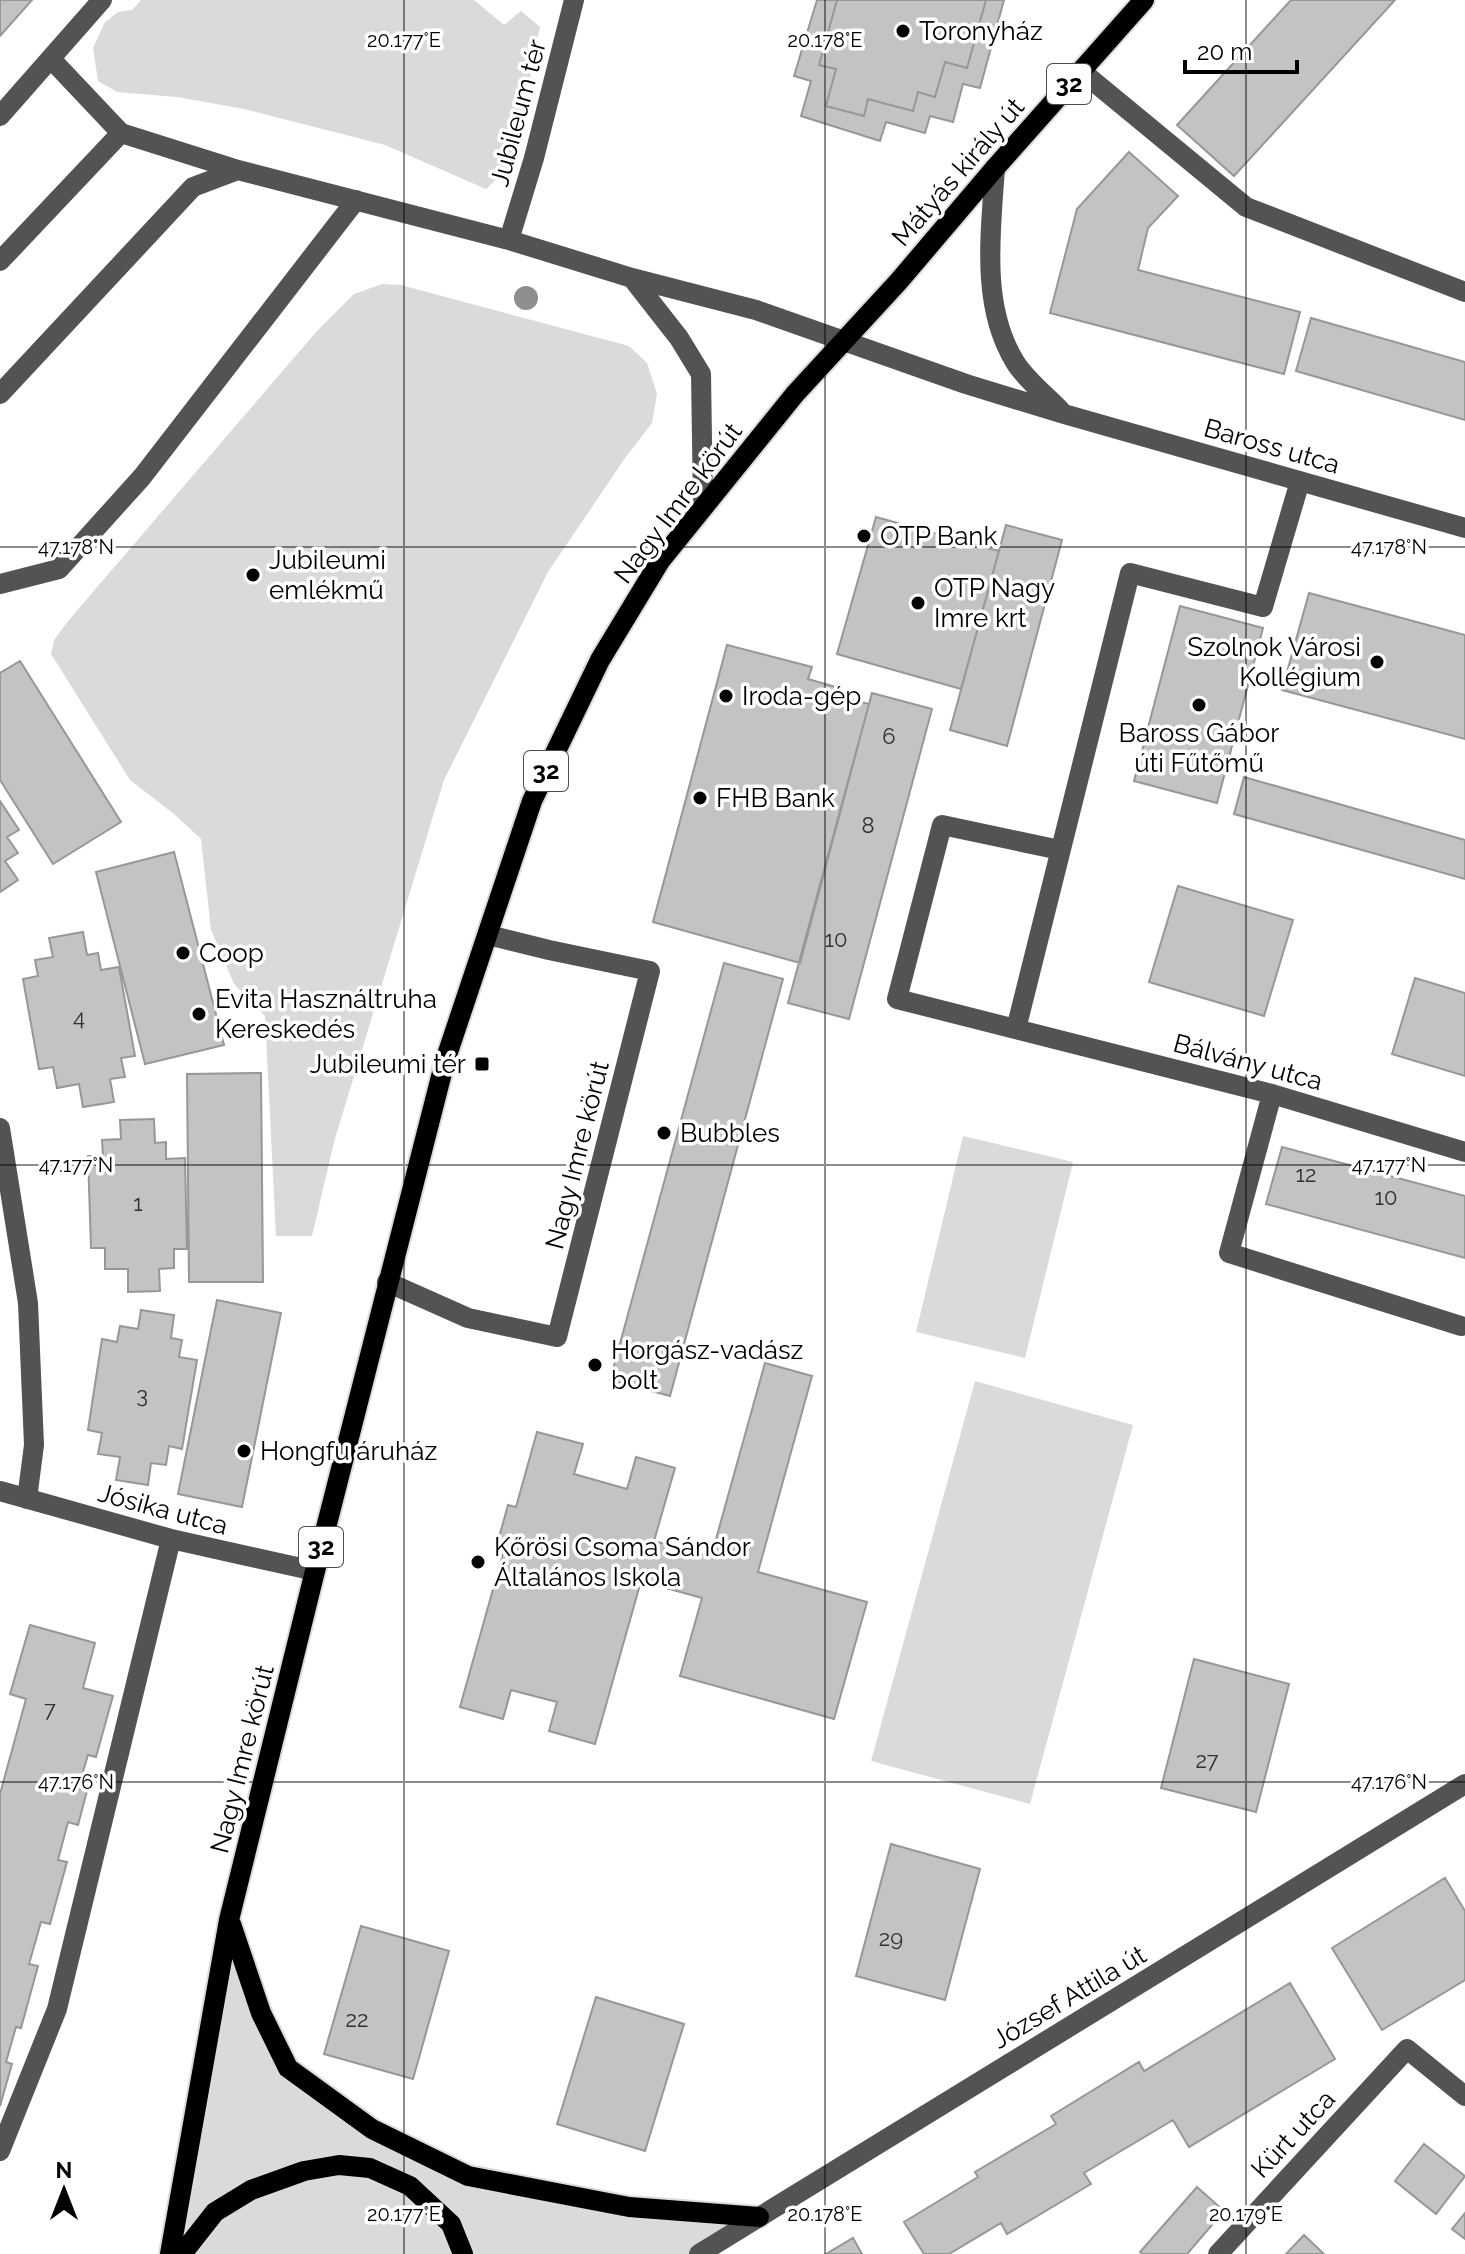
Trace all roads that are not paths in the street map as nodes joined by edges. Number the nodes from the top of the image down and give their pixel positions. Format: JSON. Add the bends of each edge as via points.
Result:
{"nodes":[{"id":1,"x":102,"y":0,"type":"edge"},
{"id":2,"x":574,"y":0,"type":"edge"},
{"id":3,"x":1144,"y":0,"type":"edge"},
{"id":4,"x":52,"y":60,"type":"junction"},
{"id":5,"x":1081,"y":71,"type":"junction"},
{"id":6,"x":0,"y":116,"type":"edge"},
{"id":7,"x":121,"y":133,"type":"junction"},
{"id":8,"x":995,"y":168,"type":"junction"},
{"id":9,"x":238,"y":170,"type":"junction"},
{"id":10,"x":356,"y":200,"type":"junction"},
{"id":11,"x":509,"y":240,"type":"junction"},
{"id":12,"x":0,"y":261,"type":"edge"},
{"id":13,"x":632,"y":278,"type":"junction"},
{"id":14,"x":1465,"y":292,"type":"edge"},
{"id":15,"x":844,"y":341,"type":"junction"},
{"id":16,"x":0,"y":394,"type":"edge"},
{"id":17,"x":1064,"y":414,"type":"junction"},
{"id":18,"x":1300,"y":481,"type":"junction"},
{"id":19,"x":703,"y":507,"type":"junction"},
{"id":20,"x":1465,"y":528,"type":"edge"},
{"id":21,"x":0,"y":584,"type":"edge"},
{"id":22,"x":1060,"y":850,"type":"junction"},
{"id":23,"x":488,"y":935,"type":"junction"},
{"id":24,"x":1016,"y":1029,"type":"junction"},
{"id":25,"x":1272,"y":1094,"type":"junction"},
{"id":26,"x":0,"y":1128,"type":"edge"},
{"id":27,"x":1465,"y":1152,"type":"edge"},
{"id":28,"x":387,"y":1282,"type":"junction"},
{"id":29,"x":1461,"y":1326,"type":"dead end"},
{"id":30,"x":0,"y":1491,"type":"edge"},
{"id":31,"x":27,"y":1499,"type":"junction"},
{"id":32,"x":171,"y":1539,"type":"junction"},
{"id":33,"x":315,"y":1571,"type":"junction"},
{"id":34,"x":1465,"y":1784,"type":"edge"},
{"id":35,"x":229,"y":1920,"type":"junction"},
{"id":36,"x":1465,"y":2096,"type":"edge"},
{"id":37,"x":0,"y":2151,"type":"edge"},
{"id":38,"x":759,"y":2217,"type":"junction"},
{"id":39,"x":170,"y":2254,"type":"edge"},
{"id":40,"x":182,"y":2254,"type":"edge"},
{"id":41,"x":463,"y":2254,"type":"edge"},
{"id":42,"x":699,"y":2254,"type":"edge"},
{"id":43,"x":1218,"y":2254,"type":"edge"}],
"edges":[{"from":1,"to":4,"type":"street"},
{"from":2,"to":11,"type":"street","name":"Jubileum tér"},
{"from":3,"to":5,"type":"main road","name":"Mátyás király út","number":"32"},
{"from":4,"to":6,"type":"street"},
{"from":4,"to":7,"type":"street"},
{"from":5,"to":8,"type":"main road","name":"Mátyás király út","number":"32"},
{"from":5,"to":14,"type":"street","via":[[1246,207]]},
{"from":7,"to":9,"type":"street","name":"Baross utca"},
{"from":7,"to":12,"type":"street"},
{"from":8,"to":15,"type":"main road","name":"Mátyás király út","number":"32"},
{"from":8,"to":17,"type":"street","name":"Baross utca","via":[[990,242],[1001,335],[1016,365]]},
{"from":9,"to":10,"type":"street","name":"Baross utca"},
{"from":9,"to":16,"type":"street","via":[[193,187]]},
{"from":10,"to":11,"type":"street","name":"Baross utca"},
{"from":10,"to":21,"type":"street","via":[[142,477],[59,569]]},
{"from":11,"to":13,"type":"street","name":"Baross utca"},
{"from":13,"to":15,"type":"street","name":"Baross utca","via":[[756,310]]},
{"from":13,"to":19,"type":"street","via":[[701,374]]},
{"from":15,"to":17,"type":"street","name":"Baross utca"},
{"from":15,"to":19,"type":"main road","name":"Nagy Imre körút","number":"32"},
{"from":17,"to":18,"type":"street","name":"Baross utca"},
{"from":18,"to":20,"type":"street","name":"Baross utca"},
{"from":18,"to":22,"type":"street","via":[[1263,607],[1130,573]]},
{"from":19,"to":23,"type":"main road","name":"Nagy Imre körút","number":"32","via":[[660,561],[600,660],[532,801]]},
{"from":22,"to":24,"type":"street"},
{"from":22,"to":24,"type":"street","name":"Bálvány utca","via":[[942,825],[897,999]]},
{"from":23,"to":28,"type":"main road","name":"Nagy Imre körút","number":"32","via":[[445,1061]]},
{"from":23,"to":28,"type":"street","name":"Nagy Imre körút","via":[[650,971],[557,1337],[468,1318]]},
{"from":24,"to":25,"type":"street","name":"Bálvány utca"},
{"from":25,"to":27,"type":"street","name":"Bálvány utca"},
{"from":25,"to":29,"type":"street","via":[[1229,1253]]},
{"from":26,"to":31,"type":"street","via":[[28,1303],[34,1445]]},
{"from":28,"to":33,"type":"main road","name":"Nagy Imre körút","number":"32"},
{"from":30,"to":31,"type":"street","name":"Jósika utca"},
{"from":31,"to":32,"type":"street","name":"Jósika utca"},
{"from":32,"to":33,"type":"street","name":"Jósika utca"},
{"from":32,"to":37,"type":"street","via":[[57,2009]]},
{"from":33,"to":35,"type":"main road","name":"Nagy Imre körút","number":"32"},
{"from":34,"to":38,"type":"street","name":"József Attila út"},
{"from":35,"to":38,"type":"main road","via":[[261,2013],[288,2068],[372,2129],[468,2176],[629,2207]]},
{"from":35,"to":39,"type":"main road","name":"Nagy Imre körút","number":"32"},
{"from":36,"to":43,"type":"street","name":"Kürt utca","via":[[1407,2049]]},
{"from":38,"to":42,"type":"street","name":"József Attila út"},
{"from":40,"to":41,"type":"main road","via":[[215,2212],[251,2190],[339,2165],[370,2168],[410,2186],[451,2224]]}]}
